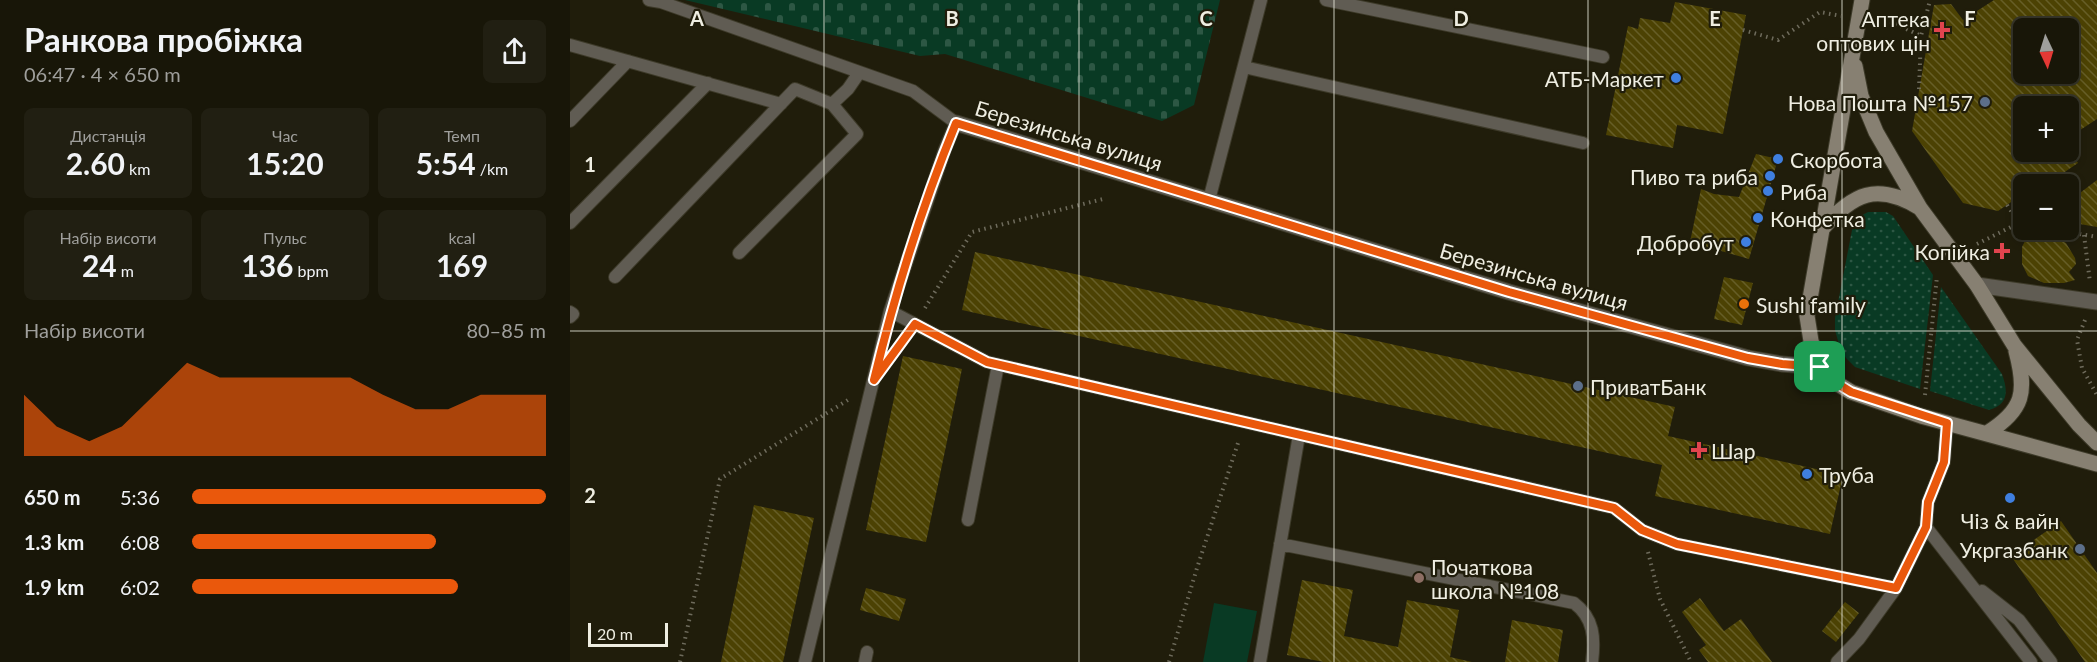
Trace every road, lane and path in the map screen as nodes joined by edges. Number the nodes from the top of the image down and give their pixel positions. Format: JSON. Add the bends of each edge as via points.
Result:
{"nodes":[{"id":1,"x":649,"y":0,"type":"edge"},
{"id":2,"x":1261,"y":0,"type":"edge"},
{"id":3,"x":1326,"y":0,"type":"edge"},
{"id":4,"x":1862,"y":0,"type":"edge"},
{"id":5,"x":1930,"y":0,"type":"edge"},
{"id":6,"x":1860,"y":19,"type":"junction"},
{"id":7,"x":1743,"y":30,"type":"dead end"},
{"id":8,"x":1920,"y":36,"type":"junction"},
{"id":9,"x":570,"y":45,"type":"edge"},
{"id":10,"x":1604,"y":57,"type":"dead end"},
{"id":11,"x":1853,"y":57,"type":"junction"},
{"id":12,"x":628,"y":61,"type":"junction"},
{"id":13,"x":1244,"y":67,"type":"junction"},
{"id":14,"x":860,"y":73,"type":"junction"},
{"id":15,"x":708,"y":83,"type":"junction"},
{"id":16,"x":1919,"y":89,"type":"dead end"},
{"id":17,"x":781,"y":104,"type":"junction"},
{"id":18,"x":832,"y":104,"type":"junction"},
{"id":19,"x":570,"y":121,"type":"edge"},
{"id":20,"x":956,"y":123,"type":"junction"},
{"id":21,"x":1583,"y":143,"type":"dead end"},
{"id":22,"x":1102,"y":199,"type":"dead end"},
{"id":23,"x":1209,"y":200,"type":"junction"},
{"id":24,"x":2007,"y":205,"type":"dead end"},
{"id":25,"x":1920,"y":208,"type":"junction"},
{"id":26,"x":2013,"y":213,"type":"edge"},
{"id":27,"x":570,"y":223,"type":"edge"},
{"id":28,"x":2013,"y":227,"type":"edge"},
{"id":29,"x":1822,"y":229,"type":"junction"},
{"id":30,"x":2079,"y":234,"type":"edge"},
{"id":31,"x":2084,"y":235,"type":"junction"},
{"id":32,"x":2097,"y":237,"type":"edge"},
{"id":33,"x":1977,"y":244,"type":"dead end"},
{"id":34,"x":739,"y":253,"type":"dead end"},
{"id":35,"x":1937,"y":276,"type":"dead end"},
{"id":36,"x":615,"y":277,"type":"dead end"},
{"id":37,"x":1977,"y":285,"type":"junction"},
{"id":38,"x":2095,"y":302,"type":"edge"},
{"id":39,"x":890,"y":311,"type":"junction"},
{"id":40,"x":570,"y":312,"type":"edge"},
{"id":41,"x":570,"y":317,"type":"edge"},
{"id":42,"x":915,"y":324,"type":"junction"},
{"id":43,"x":2014,"y":345,"type":"junction"},
{"id":44,"x":998,"y":365,"type":"junction"},
{"id":45,"x":1820,"y":367,"type":"junction"},
{"id":46,"x":874,"y":380,"type":"junction"},
{"id":47,"x":2097,"y":395,"type":"edge"},
{"id":48,"x":1925,"y":396,"type":"dead end"},
{"id":49,"x":1244,"y":422,"type":"junction"},
{"id":50,"x":1947,"y":423,"type":"junction"},
{"id":51,"x":1987,"y":433,"type":"junction"},
{"id":52,"x":1299,"y":435,"type":"junction"},
{"id":53,"x":2097,"y":443,"type":"edge"},
{"id":54,"x":2097,"y":464,"type":"edge"},
{"id":55,"x":968,"y":520,"type":"dead end"},
{"id":56,"x":1926,"y":527,"type":"junction"},
{"id":57,"x":1642,"y":530,"type":"junction"},
{"id":58,"x":1280,"y":544,"type":"junction"},
{"id":59,"x":1969,"y":581,"type":"junction"},
{"id":60,"x":1896,"y":588,"type":"junction"},
{"id":61,"x":680,"y":662,"type":"edge"},
{"id":62,"x":805,"y":662,"type":"edge"},
{"id":63,"x":1169,"y":662,"type":"edge"},
{"id":64,"x":1260,"y":662,"type":"edge"},
{"id":65,"x":1592,"y":662,"type":"edge"},
{"id":66,"x":1691,"y":662,"type":"edge"},
{"id":67,"x":1837,"y":662,"type":"edge"},
{"id":68,"x":2031,"y":662,"type":"edge"},
{"id":69,"x":2051,"y":662,"type":"edge"}],
"edges":[{"from":1,"to":14,"type":"lane"},
{"from":2,"to":13,"type":"lane"},
{"from":3,"to":10,"type":"lane"},
{"from":4,"to":6,"type":"main road"},
{"from":5,"to":8,"type":"path"},
{"from":6,"to":7,"type":"path","via":[[1820,12],[1778,40]]},
{"from":6,"to":8,"type":"path","via":[[1892,22]]},
{"from":6,"to":11,"type":"main road"},
{"from":8,"to":16,"type":"path"},
{"from":9,"to":12,"type":"lane"},
{"from":11,"to":25,"type":"main road","via":[[1861,96],[1876,132]]},
{"from":11,"to":29,"type":"main road"},
{"from":12,"to":15,"type":"lane"},
{"from":12,"to":19,"type":"lane"},
{"from":13,"to":21,"type":"lane"},
{"from":13,"to":23,"type":"lane"},
{"from":14,"to":18,"type":"lane"},
{"from":14,"to":20,"type":"lane","via":[[913,91]]},
{"from":15,"to":17,"type":"lane"},
{"from":15,"to":27,"type":"lane"},
{"from":17,"to":18,"type":"lane","via":[[795,89]]},
{"from":17,"to":36,"type":"lane"},
{"from":18,"to":34,"type":"lane","via":[[857,134]]},
{"from":20,"to":23,"type":"street","name":"Березинська вулиця"},
{"from":20,"to":39,"type":"lane"},
{"from":22,"to":42,"type":"path","via":[[972,232]]},
{"from":23,"to":45,"type":"street","name":"Березинська вулиця","via":[[1680,340],[1748,358]]},
{"from":24,"to":26,"type":"path"},
{"from":25,"to":29,"type":"main road","via":[[1887,193],[1869,194],[1836,213]]},
{"from":25,"to":37,"type":"main road"},
{"from":28,"to":33,"type":"path"},
{"from":29,"to":45,"type":"main road","via":[[1807,316]]},
{"from":30,"to":31,"type":"path"},
{"from":31,"to":32,"type":"path"},
{"from":31,"to":38,"type":"path"},
{"from":35,"to":48,"type":"path"},
{"from":37,"to":38,"type":"street"},
{"from":37,"to":43,"type":"main road"},
{"from":38,"to":47,"type":"path","via":[[2077,340],[2082,368]]},
{"from":39,"to":42,"type":"lane"},
{"from":39,"to":46,"type":"lane"},
{"from":40,"to":41,"type":"lane"},
{"from":42,"to":44,"type":"lane"},
{"from":43,"to":51,"type":"main road","via":[[2022,394],[2010,417]]},
{"from":43,"to":53,"type":"main road"},
{"from":44,"to":49,"type":"lane"},
{"from":44,"to":55,"type":"lane"},
{"from":45,"to":50,"type":"main road","via":[[1851,392]]},
{"from":46,"to":61,"type":"path","via":[[857,395],[720,479]]},
{"from":46,"to":62,"type":"lane"},
{"from":49,"to":52,"type":"lane"},
{"from":49,"to":63,"type":"path"},
{"from":50,"to":51,"type":"main road"},
{"from":50,"to":56,"type":"lane","via":[[1944,462],[1928,502]]},
{"from":51,"to":54,"type":"main road"},
{"from":52,"to":57,"type":"lane","via":[[1614,508]]},
{"from":52,"to":58,"type":"lane"},
{"from":56,"to":59,"type":"lane"},
{"from":56,"to":60,"type":"lane"},
{"from":57,"to":60,"type":"lane","via":[[1677,544]]},
{"from":57,"to":66,"type":"path","via":[[1660,599]]},
{"from":58,"to":64,"type":"lane"},
{"from":58,"to":65,"type":"lane","via":[[1574,603],[1590,621]]},
{"from":59,"to":68,"type":"lane"},
{"from":59,"to":69,"type":"lane","via":[[2019,620]]},
{"from":60,"to":67,"type":"lane"}]}
